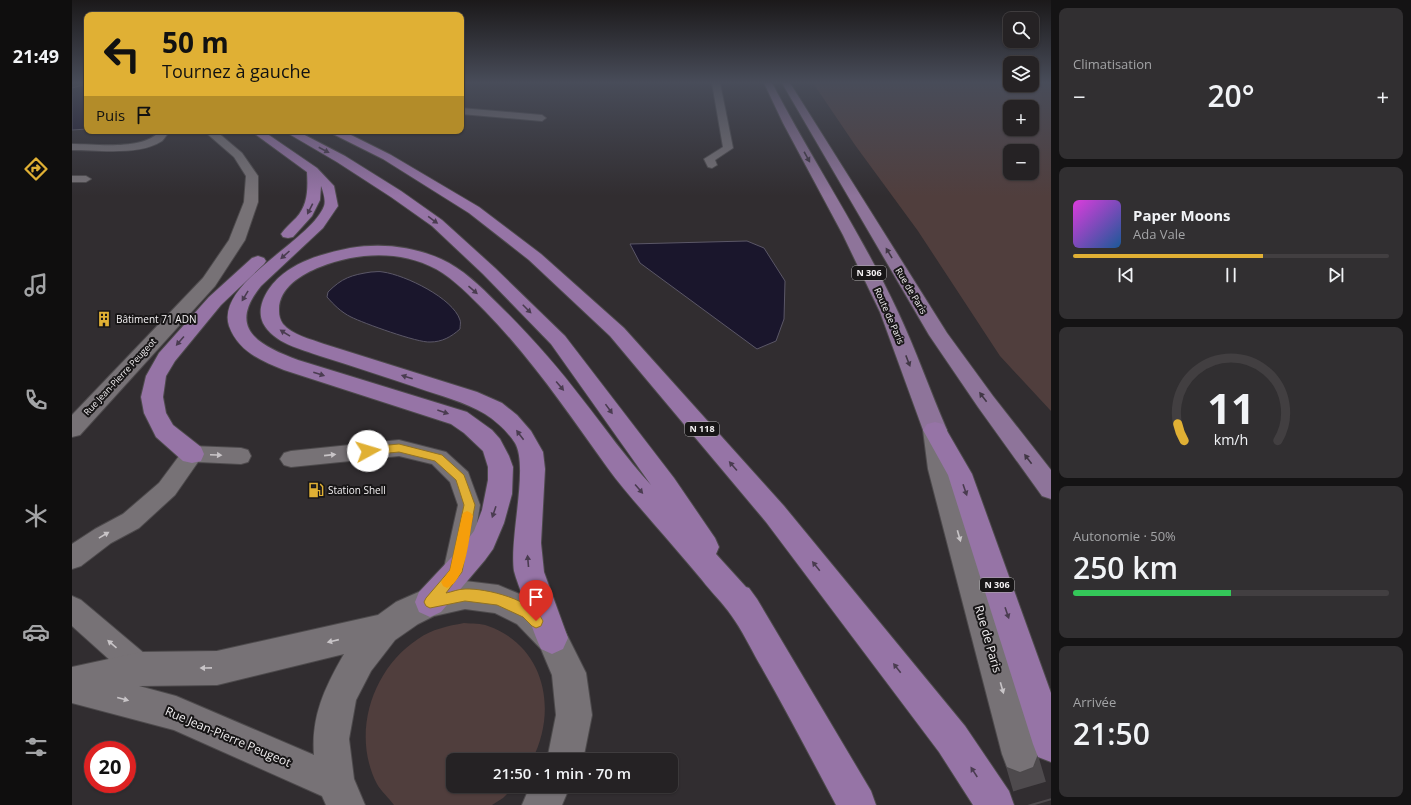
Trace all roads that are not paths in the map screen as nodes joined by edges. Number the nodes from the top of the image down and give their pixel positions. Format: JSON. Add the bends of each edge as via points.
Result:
{"nodes":[{"id":1,"x":723,"y":121,"type":"edge"},
{"id":2,"x":786,"y":121,"type":"edge"},
{"id":3,"x":810,"y":121,"type":"edge"},
{"id":4,"x":788,"y":123,"type":"joint"},
{"id":5,"x":163,"y":134,"type":"edge"},
{"id":6,"x":213,"y":134,"type":"edge"},
{"id":7,"x":261,"y":134,"type":"edge"},
{"id":8,"x":295,"y":134,"type":"edge"},
{"id":9,"x":341,"y":134,"type":"edge"},
{"id":10,"x":72,"y":146,"type":"edge"},
{"id":11,"x":712,"y":165,"type":"dead end"},
{"id":12,"x":313,"y":171,"type":"junction"},
{"id":13,"x":72,"y":179,"type":"edge"},
{"id":14,"x":86,"y":179,"type":"dead end"},
{"id":15,"x":72,"y":429,"type":"edge"},
{"id":16,"x":935,"y":430,"type":"junction"},
{"id":17,"x":192,"y":454,"type":"junction"},
{"id":18,"x":241,"y":456,"type":"dead end"},
{"id":19,"x":291,"y":459,"type":"dead end"},
{"id":20,"x":1051,"y":489,"type":"edge"},
{"id":21,"x":72,"y":558,"type":"edge"},
{"id":22,"x":456,"y":572,"type":"junction"},
{"id":23,"x":430,"y":602,"type":"junction"},
{"id":24,"x":72,"y":609,"type":"edge"},
{"id":25,"x":746,"y":609,"type":"junction"},
{"id":26,"x":384,"y":629,"type":"junction"},
{"id":27,"x":552,"y":638,"type":"junction"},
{"id":28,"x":141,"y":669,"type":"junction"},
{"id":29,"x":72,"y":685,"type":"edge"},
{"id":30,"x":1051,"y":744,"type":"edge"},
{"id":31,"x":566,"y":753,"type":"edge"},
{"id":32,"x":1020,"y":754,"type":"tunnel mouth"},
{"id":33,"x":547,"y":793,"type":"edge"},
{"id":34,"x":341,"y":794,"type":"edge"},
{"id":35,"x":541,"y":805,"type":"edge"},
{"id":36,"x":858,"y":805,"type":"edge"},
{"id":37,"x":995,"y":805,"type":"edge"}],
"edges":[{"from":1,"to":11,"type":"lane","via":[[728,148],[709,159]]},
{"from":2,"to":4,"type":"main road"},
{"from":20,"to":3,"type":"main road","name":"Rue de Paris","number":"N 306","one_way":true,"via":[[976,388],[924,312]]},
{"from":4,"to":16,"type":"main road","name":"Route de Paris","number":"N 306","one_way":true,"via":[[889,312]]},
{"from":5,"to":10,"type":"lane","via":[[158,140],[138,146]]},
{"from":6,"to":15,"type":"street","name":"Rue Jean-Pierre Peugeot","via":[[238,155],[252,176],[251,202],[237,240],[209,282]]},
{"from":7,"to":12,"type":"highway"},
{"from":8,"to":25,"type":"highway","one_way":true,"via":[[341,159],[437,223],[558,340],[665,485]]},
{"from":37,"to":9,"type":"highway","number":"N 118","one_way":true,"via":[[952,739],[785,526],[617,332],[535,257],[474,210],[387,157]]},
{"from":12,"to":17,"type":"highway","one_way":true,"via":[[315,196],[306,216],[215,301],[166,358],[156,376],[152,397],[155,413],[164,431]]},
{"from":12,"to":22,"type":"highway","one_way":true,"via":[[328,186],[331,206],[318,225],[254,282],[238,309],[237,322],[242,336],[253,347],[270,357],[459,418],[489,440],[498,456],[501,492],[481,544]]},
{"from":13,"to":14,"type":"lane"},
{"from":16,"to":30,"type":"highway","number":"N 306","one_way":true,"via":[[960,474]]},
{"from":16,"to":32,"type":"street","name":"Rue de Paris","one_way":true,"via":[[940,469]]},
{"from":17,"to":18,"type":"lane","one_way":true},
{"from":21,"to":17,"type":"lane","one_way":true,"via":[[103,536],[131,521],[166,489]]},
{"from":19,"to":22,"type":"lane","one_way":true,"via":[[399,448],[438,458],[460,478],[469,505]]},
{"from":22,"to":23,"type":"highway"},
{"from":23,"to":26,"type":"street","via":[[407,613]]},
{"from":23,"to":27,"type":"street","via":[[465,595],[498,599],[528,613]]},
{"from":28,"to":24,"type":"lane","one_way":true},
{"from":27,"to":25,"type":"highway","one_way":true,"via":[[529,572],[527,543],[533,468],[531,452],[523,437],[494,409],[469,397],[316,348],[277,329],[270,318],[273,295],[293,274],[345,253],[385,250],[425,258],[456,275],[510,325],[566,393],[622,470]]},
{"from":25,"to":36,"type":"highway"},
{"from":26,"to":28,"type":"street","one_way":true,"via":[[217,668]]},
{"from":26,"to":34,"type":"street","via":[[358,659],[339,696],[331,739]]},
{"from":27,"to":31,"type":"street","via":[[569,673],[574,714]]},
{"from":28,"to":29,"type":"street"},
{"from":29,"to":34,"type":"street","name":"Rue Jean-Pierre Peugeot","one_way":true,"via":[[176,713]]},
{"from":33,"to":35,"type":"street"}]}
